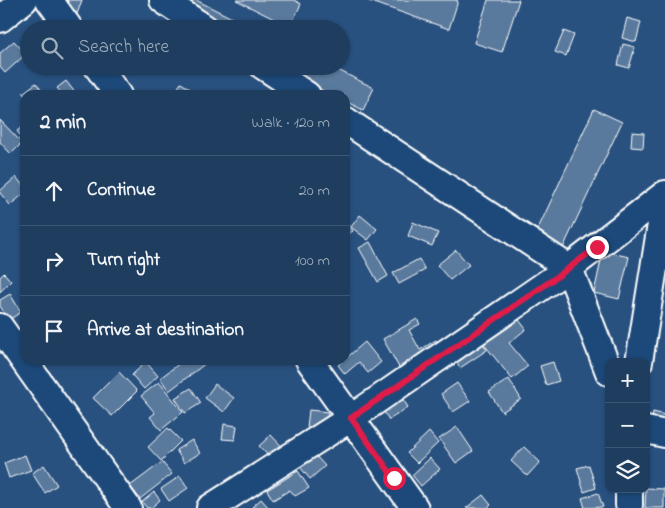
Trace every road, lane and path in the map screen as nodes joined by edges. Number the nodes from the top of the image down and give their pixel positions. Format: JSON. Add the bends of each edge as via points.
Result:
{"nodes":[{"id":1,"x":24,"y":0,"type":"edge"},
{"id":2,"x":49,"y":0,"type":"edge"},
{"id":3,"x":163,"y":0,"type":"edge"},
{"id":4,"x":0,"y":19,"type":"edge"},
{"id":5,"x":63,"y":20,"type":"edge"},
{"id":6,"x":193,"y":20,"type":"edge"},
{"id":7,"x":104,"y":75,"type":"edge"},
{"id":8,"x":277,"y":75,"type":"edge"},
{"id":9,"x":114,"y":90,"type":"edge"},
{"id":10,"x":299,"y":90,"type":"edge"},
{"id":11,"x":350,"y":123,"type":"edge"},
{"id":12,"x":665,"y":194,"type":"edge"},
{"id":13,"x":665,"y":199,"type":"edge"},
{"id":14,"x":569,"y":268,"type":"junction"},
{"id":15,"x":0,"y":327,"type":"edge"},
{"id":16,"x":20,"y":355,"type":"edge"},
{"id":17,"x":640,"y":358,"type":"edge"},
{"id":18,"x":605,"y":362,"type":"edge"},
{"id":19,"x":27,"y":365,"type":"edge"},
{"id":20,"x":313,"y":365,"type":"edge"},
{"id":21,"x":351,"y":418,"type":"junction"},
{"id":22,"x":650,"y":431,"type":"edge"},
{"id":23,"x":665,"y":434,"type":"edge"},
{"id":24,"x":128,"y":508,"type":"edge"},
{"id":25,"x":210,"y":508,"type":"edge"},
{"id":26,"x":415,"y":508,"type":"edge"}],
"edges":[{"from":1,"to":4,"type":"street"},
{"from":2,"to":5,"type":"street"},
{"from":3,"to":6,"type":"street"},
{"from":7,"to":9,"type":"street"},
{"from":8,"to":10,"type":"street"},
{"from":11,"to":14,"type":"street"},
{"from":12,"to":14,"type":"street"},
{"from":13,"to":17,"type":"street"},
{"from":14,"to":18,"type":"street"},
{"from":14,"to":21,"type":"street"},
{"from":15,"to":16,"type":"street"},
{"from":19,"to":24,"type":"street"},
{"from":20,"to":21,"type":"street"},
{"from":21,"to":25,"type":"street"},
{"from":21,"to":26,"type":"street"},
{"from":22,"to":23,"type":"street"}]}
